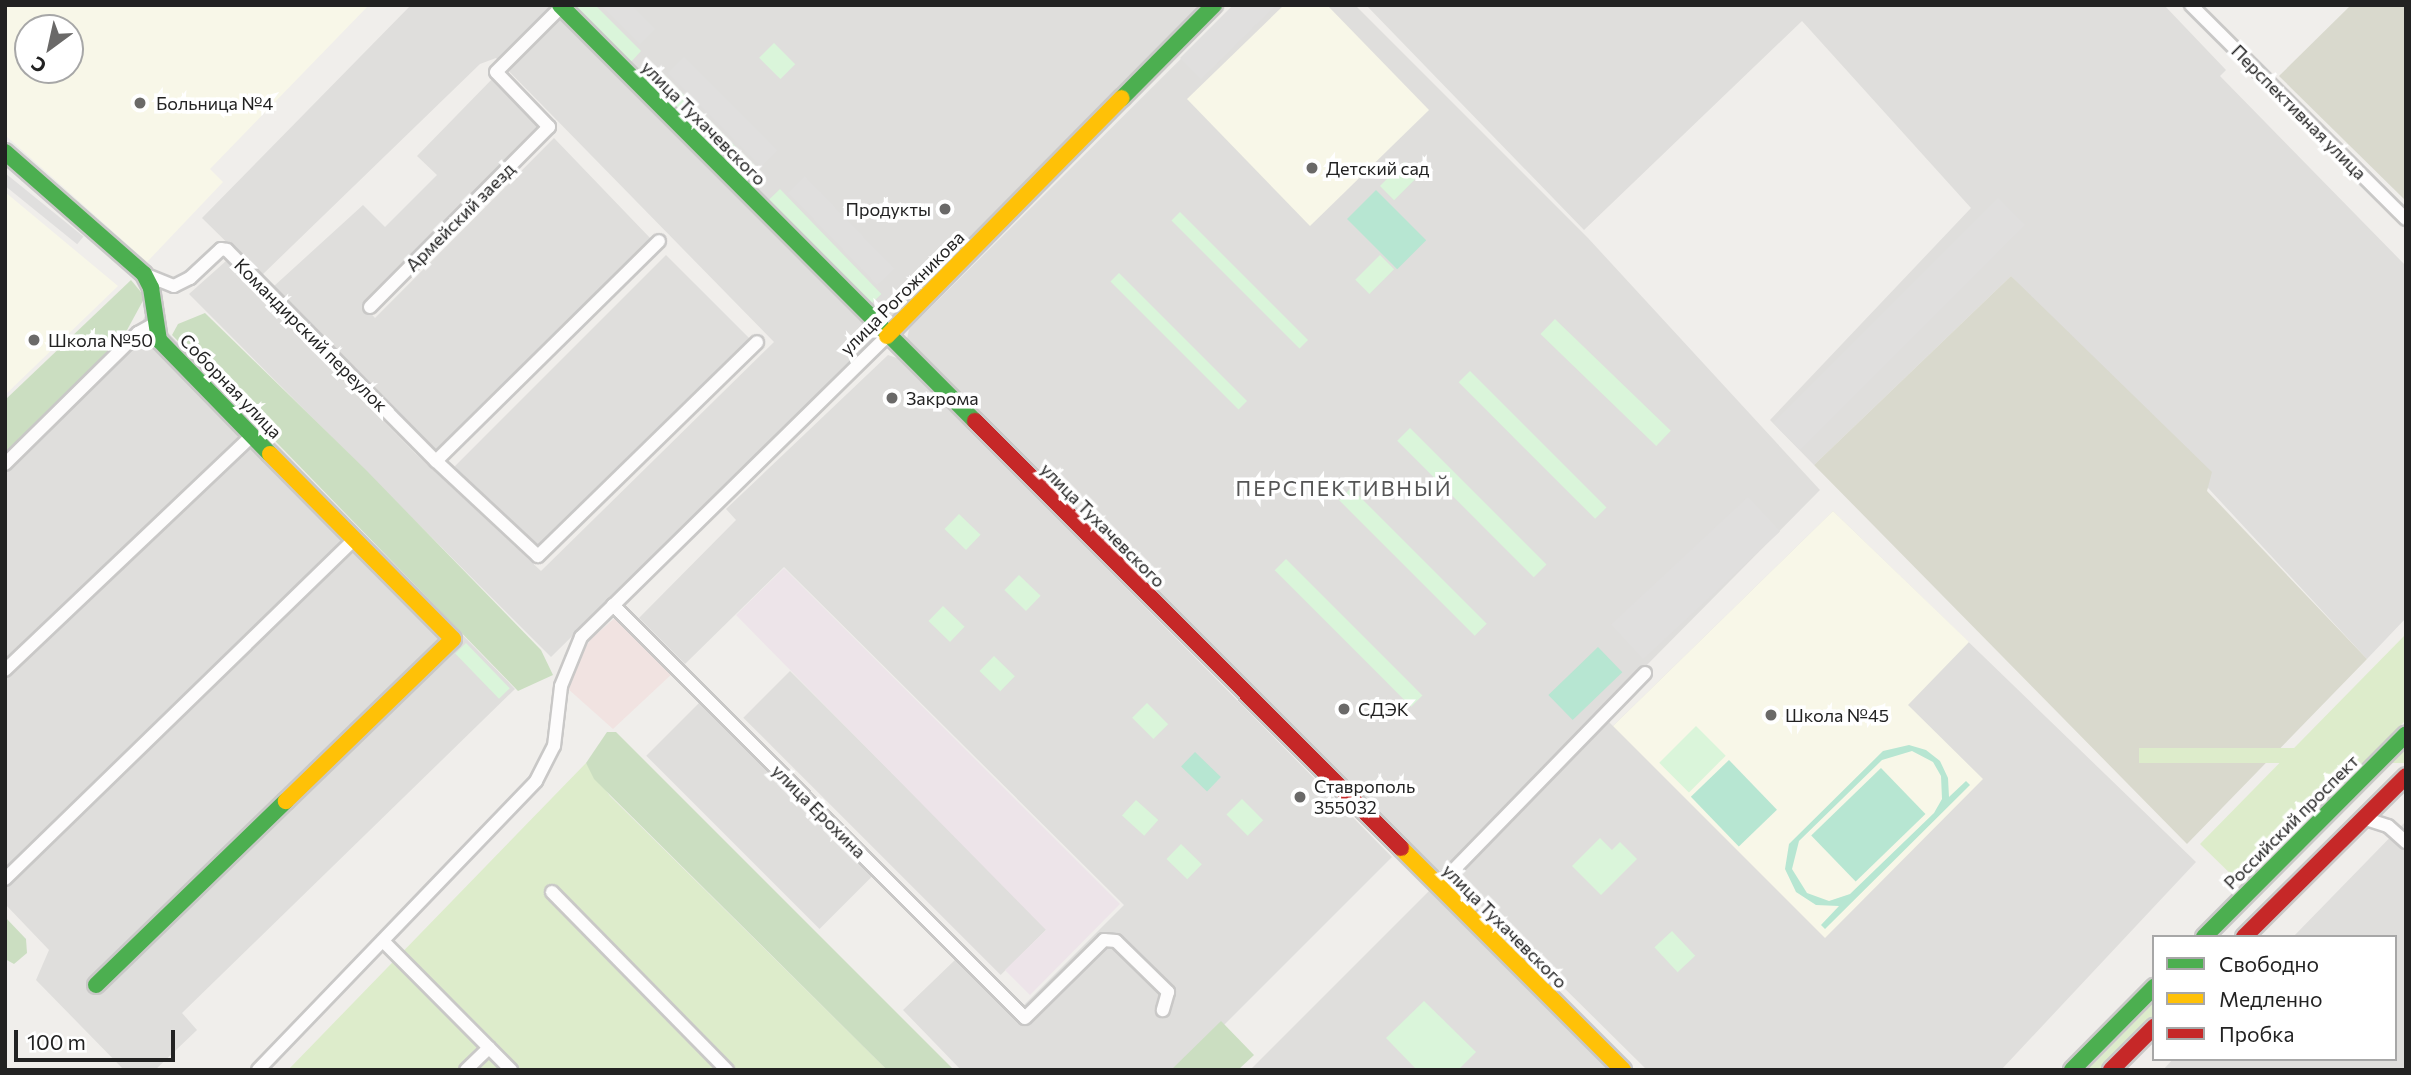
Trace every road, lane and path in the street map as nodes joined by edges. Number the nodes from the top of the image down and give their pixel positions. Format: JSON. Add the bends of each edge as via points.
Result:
{"nodes":[{"id":1,"x":1214,"y":5,"type":"edge"},
{"id":2,"x":2191,"y":5,"type":"edge"},
{"id":3,"x":560,"y":6,"type":"edge"},
{"id":4,"x":5,"y":152,"type":"edge"},
{"id":5,"x":2406,"y":219,"type":"edge"},
{"id":6,"x":659,"y":241,"type":"dead end"},
{"id":7,"x":144,"y":274,"type":"junction"},
{"id":8,"x":370,"y":307,"type":"dead end"},
{"id":9,"x":154,"y":324,"type":"junction"},
{"id":10,"x":887,"y":335,"type":"junction"},
{"id":11,"x":757,"y":342,"type":"dead end"},
{"id":12,"x":252,"y":436,"type":"junction"},
{"id":13,"x":436,"y":461,"type":"junction"},
{"id":14,"x":5,"y":464,"type":"edge"},
{"id":15,"x":354,"y":540,"type":"junction"},
{"id":16,"x":613,"y":605,"type":"junction"},
{"id":17,"x":5,"y":670,"type":"edge"},
{"id":18,"x":1645,"y":673,"type":"dead end"},
{"id":19,"x":2406,"y":734,"type":"edge"},
{"id":20,"x":2406,"y":776,"type":"edge"},
{"id":21,"x":2363,"y":818,"type":"junction"},
{"id":22,"x":2406,"y":842,"type":"edge"},
{"id":23,"x":5,"y":879,"type":"edge"},
{"id":24,"x":1438,"y":886,"type":"junction"},
{"id":25,"x":552,"y":892,"type":"dead end"},
{"id":26,"x":2206,"y":935,"type":"edge"},
{"id":27,"x":2246,"y":935,"type":"edge"},
{"id":28,"x":383,"y":941,"type":"junction"},
{"id":29,"x":96,"y":985,"type":"dead end"},
{"id":30,"x":2152,"y":989,"type":"edge"},
{"id":31,"x":1163,"y":1010,"type":"dead end"},
{"id":32,"x":2152,"y":1029,"type":"edge"},
{"id":33,"x":489,"y":1048,"type":"junction"},
{"id":34,"x":258,"y":1070,"type":"edge"},
{"id":35,"x":466,"y":1070,"type":"edge"},
{"id":36,"x":511,"y":1070,"type":"edge"},
{"id":37,"x":727,"y":1070,"type":"edge"},
{"id":38,"x":1622,"y":1070,"type":"edge"},
{"id":39,"x":2072,"y":1070,"type":"edge"},
{"id":40,"x":2111,"y":1070,"type":"edge"}],
"edges":[{"from":1,"to":10,"type":"main road","name":"улица Рогожникова"},
{"from":2,"to":5,"type":"street","name":"Перспективная улица"},
{"from":3,"to":8,"type":"street","name":"Армейский заезд","via":[[496,72],[549,127]]},
{"from":3,"to":10,"type":"main road","name":"улица Тухачевского"},
{"from":4,"to":7,"type":"main road"},
{"from":6,"to":13,"type":"street"},
{"from":7,"to":9,"type":"main road","name":"Соборная улица","via":[[151,288]]},
{"from":7,"to":13,"type":"street","name":"Командирский переулок","via":[[174,286],[190,278],[221,249],[227,250]]},
{"from":9,"to":12,"type":"main road","name":"Соборная улица","via":[[172,356]]},
{"from":9,"to":14,"type":"street","via":[[138,333]]},
{"from":10,"to":16,"type":"street","name":"улица Рогожникова"},
{"from":10,"to":24,"type":"main road","name":"улица Тухачевского"},
{"from":11,"to":13,"type":"street","name":"Командирский переулок","via":[[538,556]]},
{"from":12,"to":15,"type":"main road","name":"Соборная улица"},
{"from":12,"to":17,"type":"street"},
{"from":15,"to":23,"type":"street"},
{"from":15,"to":29,"type":"main road","name":"Соборная улица","via":[[453,639]]},
{"from":16,"to":28,"type":"street","name":"улица Рогожникова","via":[[582,636],[561,686],[554,746],[541,773]]},
{"from":16,"to":31,"type":"street","name":"улица Ерохина","via":[[1025,1018],[1104,940],[1116,941],[1168,992]]},
{"from":18,"to":24,"type":"street"},
{"from":19,"to":26,"type":"main road","name":"Российский проспект"},
{"from":20,"to":21,"type":"main road"},
{"from":21,"to":22,"type":"street","via":[[2388,826]]},
{"from":21,"to":27,"type":"main road"},
{"from":24,"to":38,"type":"main road","name":"улица Тухачевского"},
{"from":25,"to":37,"type":"street"},
{"from":28,"to":33,"type":"street"},
{"from":28,"to":34,"type":"street","name":"улица Рогожникова"},
{"from":30,"to":39,"type":"main road"},
{"from":32,"to":40,"type":"main road"},
{"from":33,"to":35,"type":"street"},
{"from":33,"to":36,"type":"street"}]}
